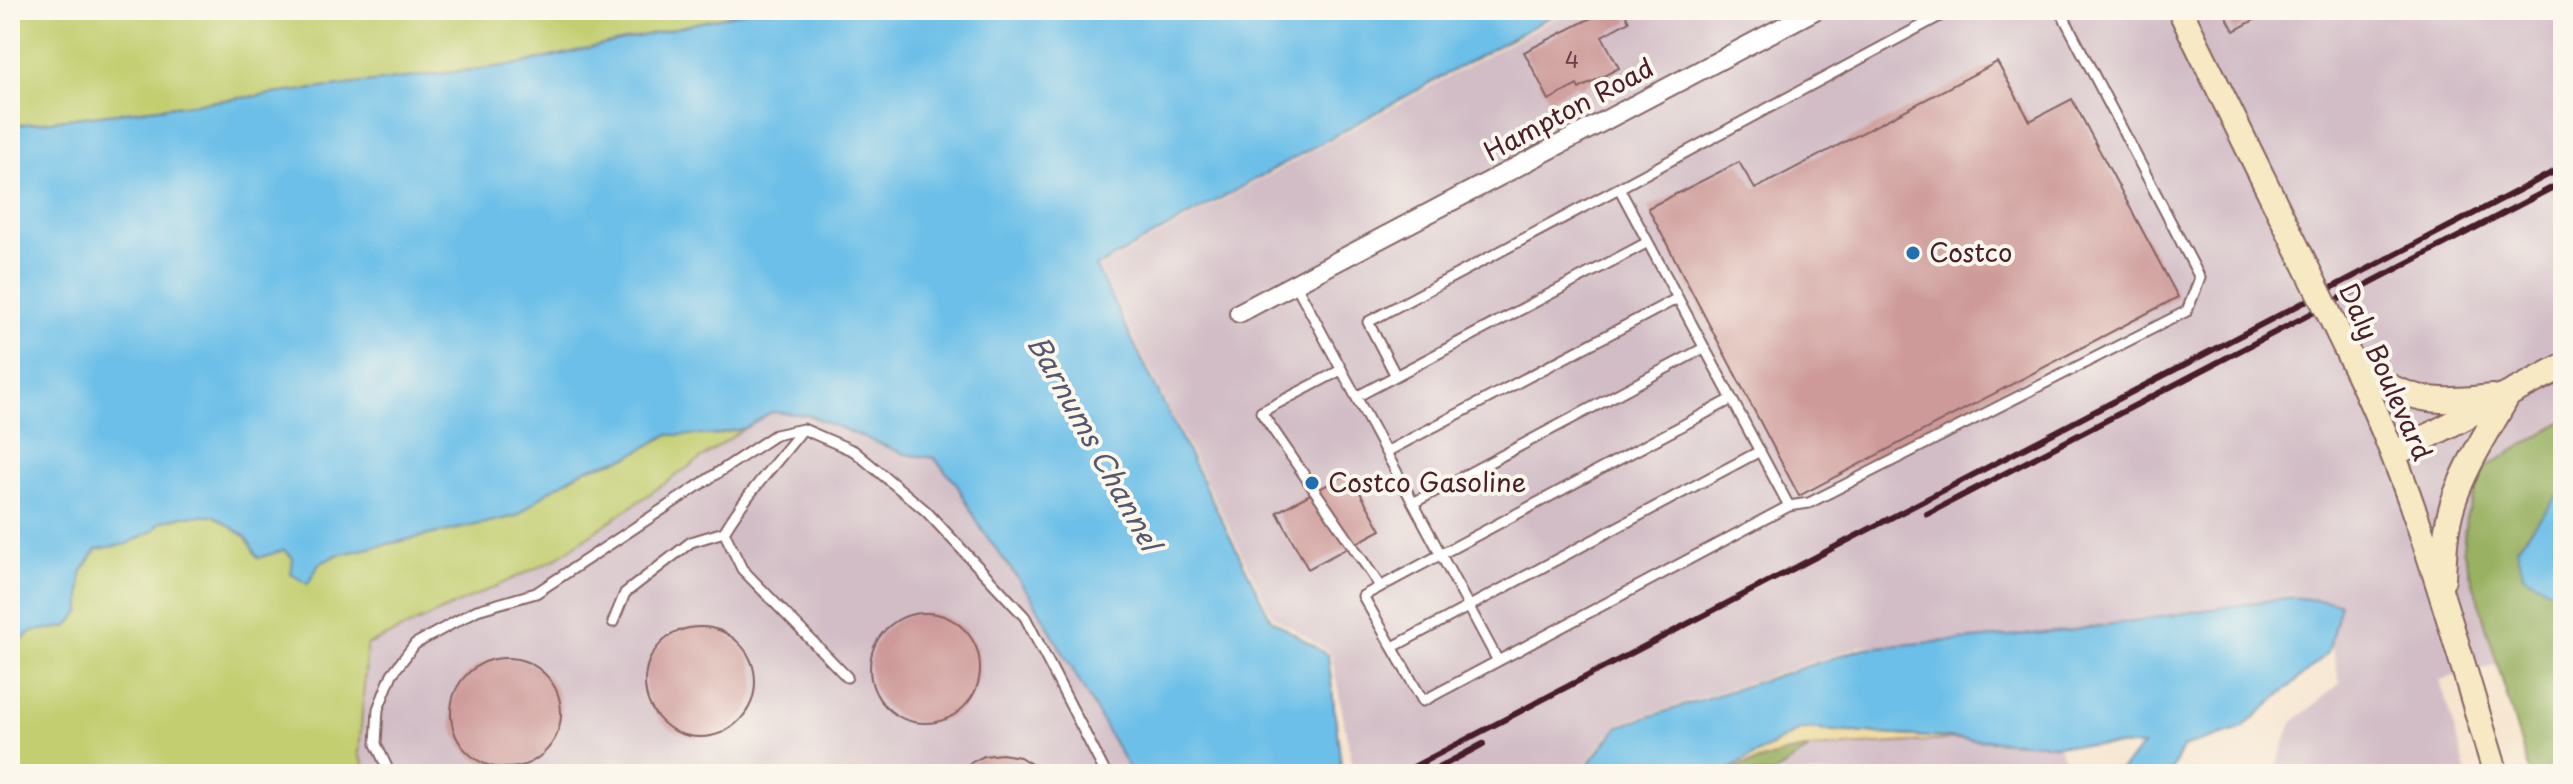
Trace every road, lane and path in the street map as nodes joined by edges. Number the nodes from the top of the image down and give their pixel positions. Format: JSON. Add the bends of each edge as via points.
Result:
{"nodes":[{"id":1,"x":1815,"y":10,"type":"edge"},
{"id":2,"x":1951,"y":10,"type":"edge"},
{"id":3,"x":2060,"y":10,"type":"edge"},
{"id":4,"x":2180,"y":10,"type":"edge"},
{"id":5,"x":1619,"y":188,"type":"junction"},
{"id":6,"x":1648,"y":242,"type":"junction"},
{"id":7,"x":1295,"y":283,"type":"junction"},
{"id":8,"x":1678,"y":298,"type":"junction"},
{"id":9,"x":1239,"y":313,"type":"dead end"},
{"id":10,"x":1704,"y":348,"type":"junction"},
{"id":11,"x":2354,"y":363,"type":"junction"},
{"id":12,"x":2563,"y":366,"type":"edge"},
{"id":13,"x":1341,"y":370,"type":"junction"},
{"id":14,"x":1396,"y":376,"type":"junction"},
{"id":15,"x":2508,"y":395,"type":"junction"},
{"id":16,"x":1356,"y":397,"type":"junction"},
{"id":17,"x":1732,"y":399,"type":"junction"},
{"id":18,"x":803,"y":429,"type":"junction"},
{"id":19,"x":1760,"y":451,"type":"junction"},
{"id":20,"x":1386,"y":452,"type":"junction"},
{"id":21,"x":2394,"y":454,"type":"junction"},
{"id":22,"x":1413,"y":503,"type":"junction"},
{"id":23,"x":1789,"y":506,"type":"junction"},
{"id":24,"x":724,"y":532,"type":"junction"},
{"id":25,"x":1440,"y":553,"type":"junction"},
{"id":26,"x":1380,"y":586,"type":"junction"},
{"id":27,"x":2443,"y":602,"type":"junction"},
{"id":28,"x":1469,"y":606,"type":"junction"},
{"id":29,"x":613,"y":622,"type":"dead end"},
{"id":30,"x":1393,"y":647,"type":"junction"},
{"id":31,"x":1498,"y":661,"type":"junction"},
{"id":32,"x":847,"y":677,"type":"dead end"},
{"id":33,"x":390,"y":774,"type":"edge"},
{"id":34,"x":1106,"y":774,"type":"edge"},
{"id":35,"x":2496,"y":774,"type":"edge"}],
"edges":[{"from":1,"to":7,"type":"street","name":"Hampton Road"},
{"from":2,"to":5,"type":"lane"},
{"from":3,"to":23,"type":"lane","via":[[2200,278],[2187,311],[1809,503]]},
{"from":4,"to":11,"type":"main road","name":"Daly Boulevard","bridge":true},
{"from":5,"to":6,"type":"lane"},
{"from":5,"to":14,"type":"lane","via":[[1368,322]]},
{"from":6,"to":8,"type":"lane"},
{"from":6,"to":14,"type":"lane"},
{"from":7,"to":9,"type":"street","name":"Hampton Road"},
{"from":7,"to":13,"type":"lane"},
{"from":8,"to":10,"type":"lane"},
{"from":8,"to":20,"type":"lane"},
{"from":10,"to":17,"type":"lane"},
{"from":10,"to":22,"type":"lane"},
{"from":11,"to":15,"type":"main road","via":[[2392,389],[2420,399]]},
{"from":11,"to":21,"type":"main road","name":"Daly Boulevard"},
{"from":12,"to":15,"type":"main road"},
{"from":13,"to":16,"type":"lane"},
{"from":13,"to":26,"type":"lane","via":[[1261,412]]},
{"from":14,"to":16,"type":"lane"},
{"from":15,"to":21,"type":"main road"},
{"from":15,"to":27,"type":"main road","via":[[2453,504],[2444,544]]},
{"from":16,"to":20,"type":"lane"},
{"from":17,"to":19,"type":"lane"},
{"from":17,"to":25,"type":"lane"},
{"from":18,"to":24,"type":"lane","via":[[753,487]]},
{"from":18,"to":33,"type":"lane","via":[[775,435],[536,593],[477,610],[415,644],[392,674],[378,709],[376,744]]},
{"from":18,"to":34,"type":"lane","via":[[854,451],[926,511],[1025,617]]},
{"from":19,"to":23,"type":"lane"},
{"from":19,"to":28,"type":"lane"},
{"from":20,"to":22,"type":"lane"},
{"from":21,"to":27,"type":"main road","name":"Daly Boulevard"},
{"from":22,"to":25,"type":"lane"},
{"from":23,"to":31,"type":"lane"},
{"from":24,"to":29,"type":"lane","via":[[691,542],[625,593]]},
{"from":24,"to":32,"type":"lane","via":[[742,569]]},
{"from":25,"to":26,"type":"lane"},
{"from":25,"to":28,"type":"lane"},
{"from":26,"to":30,"type":"lane","via":[[1363,596]]},
{"from":27,"to":35,"type":"main road","name":"Daly Boulevard"},
{"from":28,"to":30,"type":"lane"},
{"from":28,"to":31,"type":"lane"},
{"from":30,"to":31,"type":"lane","via":[[1423,701]]}]}
